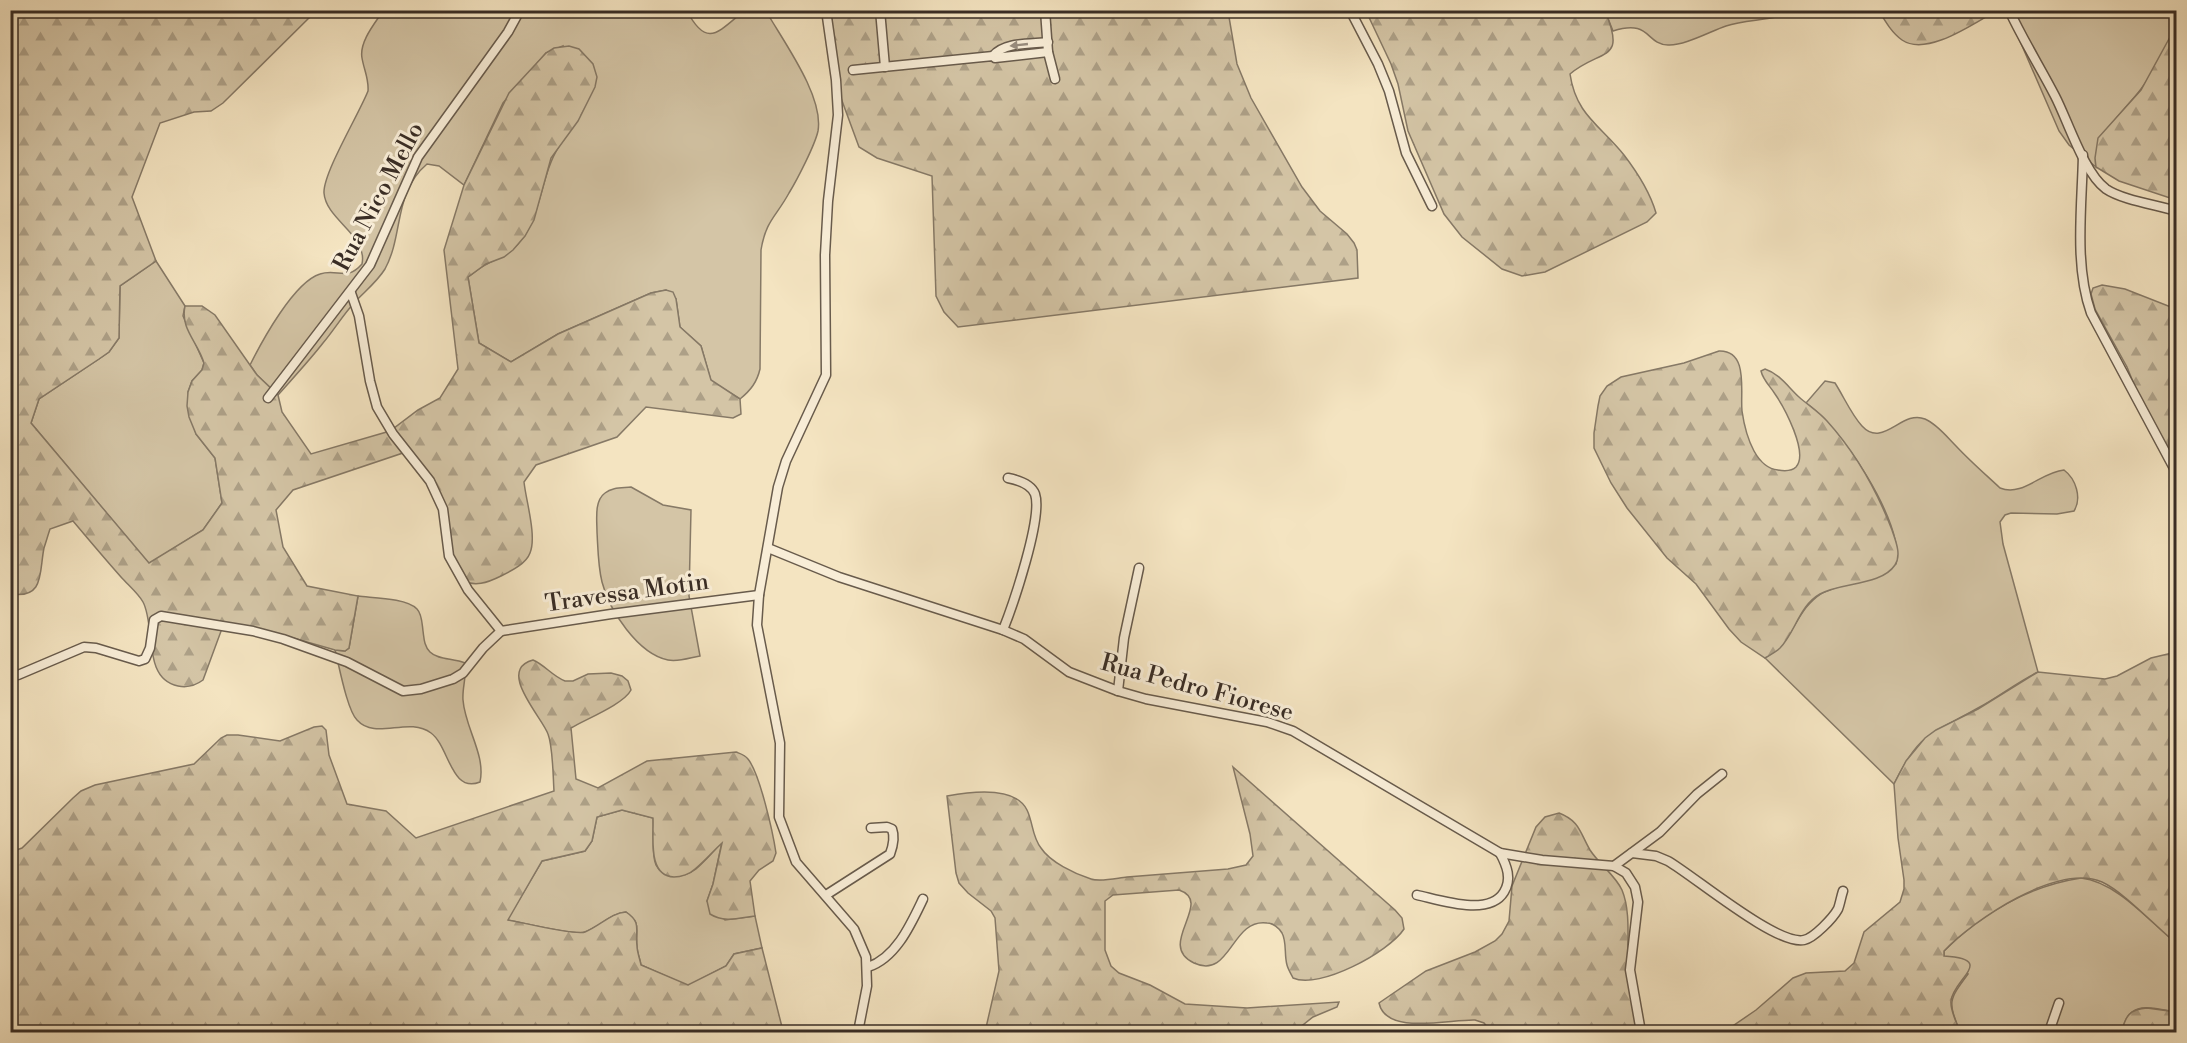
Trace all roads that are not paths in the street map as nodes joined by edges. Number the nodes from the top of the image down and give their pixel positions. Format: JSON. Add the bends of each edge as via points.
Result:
{"nodes":[{"id":1,"x":520,"y":10,"type":"edge"},
{"id":2,"x":826,"y":10,"type":"edge"},
{"id":3,"x":880,"y":10,"type":"edge"},
{"id":4,"x":1045,"y":10,"type":"edge"},
{"id":5,"x":1350,"y":10,"type":"edge"},
{"id":6,"x":2009,"y":10,"type":"edge"},
{"id":7,"x":1048,"y":42,"type":"junction"},
{"id":8,"x":1048,"y":52,"type":"junction"},
{"id":9,"x":993,"y":56,"type":"junction"},
{"id":10,"x":885,"y":66,"type":"junction"},
{"id":11,"x":853,"y":70,"type":"dead end"},
{"id":12,"x":1055,"y":80,"type":"dead end"},
{"id":13,"x":2083,"y":155,"type":"junction"},
{"id":14,"x":1432,"y":206,"type":"dead end"},
{"id":15,"x":2176,"y":211,"type":"edge"},
{"id":16,"x":351,"y":293,"type":"junction"},
{"id":17,"x":268,"y":398,"type":"dead end"},
{"id":18,"x":2176,"y":472,"type":"edge"},
{"id":19,"x":1008,"y":478,"type":"dead end"},
{"id":20,"x":768,"y":548,"type":"junction"},
{"id":21,"x":1139,"y":568,"type":"dead end"},
{"id":22,"x":759,"y":595,"type":"junction"},
{"id":23,"x":1003,"y":630,"type":"junction"},
{"id":24,"x":501,"y":631,"type":"junction"},
{"id":25,"x":10,"y":675,"type":"edge"},
{"id":26,"x":1118,"y":691,"type":"junction"},
{"id":27,"x":1722,"y":774,"type":"dead end"},
{"id":28,"x":871,"y":828,"type":"dead end"},
{"id":29,"x":1500,"y":853,"type":"junction"},
{"id":30,"x":1632,"y":853,"type":"junction"},
{"id":31,"x":1614,"y":866,"type":"junction"},
{"id":32,"x":1843,"y":891,"type":"dead end"},
{"id":33,"x":826,"y":895,"type":"junction"},
{"id":34,"x":1417,"y":895,"type":"dead end"},
{"id":35,"x":923,"y":899,"type":"dead end"},
{"id":36,"x":868,"y":967,"type":"junction"},
{"id":37,"x":2059,"y":1003,"type":"dead end"},
{"id":38,"x":858,"y":1032,"type":"edge"},
{"id":39,"x":1641,"y":1032,"type":"edge"},
{"id":40,"x":2049,"y":1032,"type":"edge"}],
"edges":[{"from":1,"to":16,"type":"street","name":"Rua Nico Mello","via":[[418,157],[380,247]]},
{"from":2,"to":20,"type":"street","via":[[838,115],[825,255],[826,375],[786,460]]},
{"from":3,"to":10,"type":"street"},
{"from":4,"to":7,"type":"street"},
{"from":5,"to":14,"type":"street","via":[[1389,90],[1406,153]]},
{"from":6,"to":13,"type":"street"},
{"from":7,"to":8,"type":"street"},
{"from":7,"to":9,"type":"street","one_way":true,"via":[[1007,46]]},
{"from":8,"to":9,"type":"street"},
{"from":8,"to":12,"type":"street"},
{"from":9,"to":10,"type":"street"},
{"from":10,"to":11,"type":"street"},
{"from":13,"to":15,"type":"street","via":[[2096,179],[2107,189]]},
{"from":13,"to":18,"type":"street","via":[[2084,294]]},
{"from":16,"to":17,"type":"street","name":"Rua Nico Mello"},
{"from":16,"to":24,"type":"street","via":[[377,406],[393,434],[430,481],[443,509],[449,556],[468,590]]},
{"from":19,"to":23,"type":"street","via":[[1031,487],[1036,495],[1035,515],[1014,603]]},
{"from":20,"to":22,"type":"street"},
{"from":20,"to":23,"type":"street","name":"Rua Pedro Fiorese","via":[[840,577]]},
{"from":21,"to":26,"type":"street","via":[[1124,638]]},
{"from":22,"to":24,"type":"street","name":"Travessa Motin"},
{"from":22,"to":33,"type":"street","via":[[758,635],[780,743],[779,817],[796,862]]},
{"from":23,"to":26,"type":"street","name":"Rua Pedro Fiorese","via":[[1024,639],[1069,672]]},
{"from":24,"to":25,"type":"street","via":[[463,673],[421,689],[403,691],[347,662],[283,639],[161,616],[154,620],[145,659],[139,661],[84,647]]},
{"from":26,"to":29,"type":"street","name":"Rua Pedro Fiorese","via":[[1293,730]]},
{"from":27,"to":30,"type":"street"},
{"from":28,"to":33,"type":"street","via":[[892,829],[890,854]]},
{"from":29,"to":31,"type":"street","name":"Rua Pedro Fiorese"},
{"from":29,"to":34,"type":"street","via":[[1509,876],[1507,888],[1491,904],[1478,906]]},
{"from":30,"to":31,"type":"street"},
{"from":30,"to":32,"type":"street","via":[[1668,861],[1748,917],[1787,938],[1803,941],[1814,936],[1838,910]]},
{"from":31,"to":39,"type":"street","via":[[1626,873],[1638,902],[1630,970]]},
{"from":33,"to":36,"type":"street","via":[[854,929]]},
{"from":35,"to":36,"type":"street","via":[[886,958]]},
{"from":36,"to":38,"type":"street"},
{"from":37,"to":40,"type":"street"}]}
